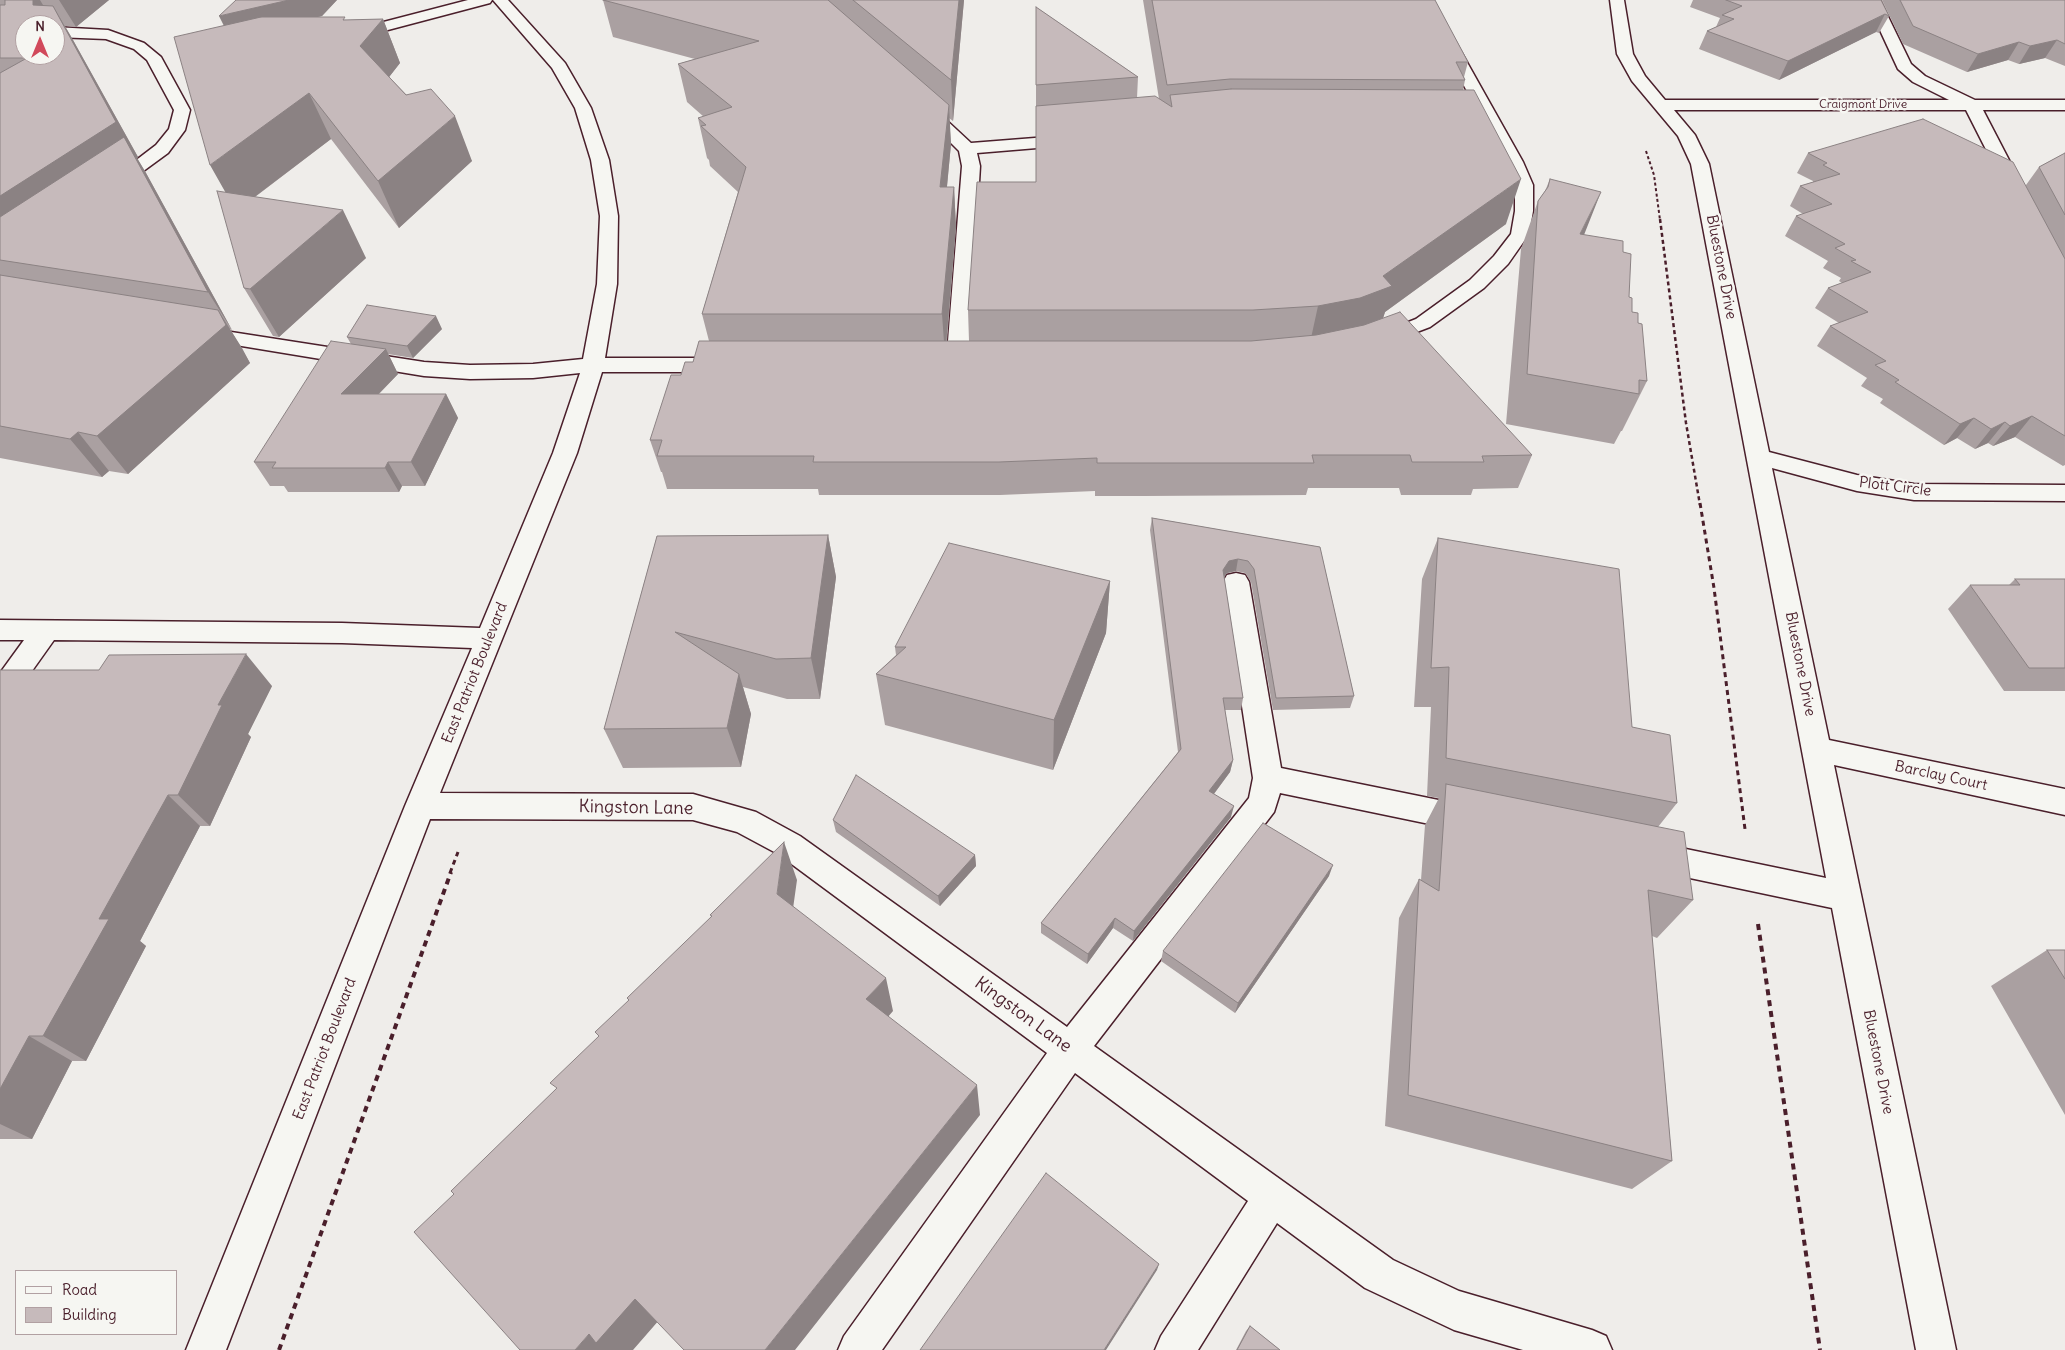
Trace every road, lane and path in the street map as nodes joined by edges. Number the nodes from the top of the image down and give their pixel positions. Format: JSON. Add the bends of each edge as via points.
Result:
{"nodes":[{"id":1,"x":485,"y":0,"type":"edge"},
{"id":2,"x":500,"y":0,"type":"edge"},
{"id":3,"x":1425,"y":0,"type":"edge"},
{"id":4,"x":1617,"y":0,"type":"edge"},
{"id":5,"x":1873,"y":0,"type":"edge"},
{"id":6,"x":65,"y":32,"type":"edge"},
{"id":7,"x":333,"y":40,"type":"edge"},
{"id":8,"x":174,"y":57,"type":"dead end"},
{"id":9,"x":156,"y":62,"type":"junction"},
{"id":10,"x":185,"y":77,"type":"edge"},
{"id":11,"x":166,"y":81,"type":"junction"},
{"id":12,"x":910,"y":95,"type":"edge"},
{"id":13,"x":1972,"y":105,"type":"junction"},
{"id":14,"x":2065,"y":105,"type":"edge"},
{"id":15,"x":1661,"y":106,"type":"junction"},
{"id":16,"x":1474,"y":126,"type":"edge"},
{"id":17,"x":1494,"y":126,"type":"junction"},
{"id":18,"x":1089,"y":139,"type":"edge"},
{"id":19,"x":967,"y":149,"type":"junction"},
{"id":20,"x":1645,"y":149,"type":"dead end"},
{"id":21,"x":95,"y":198,"type":"edge"},
{"id":22,"x":2021,"y":200,"type":"edge"},
{"id":23,"x":178,"y":330,"type":"edge"},
{"id":24,"x":1363,"y":347,"type":"edge"},
{"id":25,"x":593,"y":365,"type":"junction"},
{"id":26,"x":744,"y":365,"type":"edge"},
{"id":27,"x":957,"y":366,"type":"edge"},
{"id":28,"x":1758,"y":457,"type":"junction"},
{"id":29,"x":2065,"y":493,"type":"edge"},
{"id":30,"x":1236,"y":582,"type":"dead end"},
{"id":31,"x":0,"y":630,"type":"edge"},
{"id":32,"x":46,"y":630,"type":"junction"},
{"id":33,"x":489,"y":638,"type":"junction"},
{"id":34,"x":0,"y":694,"type":"edge"},
{"id":35,"x":1817,"y":749,"type":"junction"},
{"id":36,"x":1268,"y":778,"type":"junction"},
{"id":37,"x":2065,"y":802,"type":"edge"},
{"id":38,"x":420,"y":806,"type":"junction"},
{"id":39,"x":1490,"y":823,"type":"edge"},
{"id":40,"x":1625,"y":851,"type":"edge"},
{"id":41,"x":1751,"y":877,"type":"junction"},
{"id":42,"x":1845,"y":896,"type":"junction"},
{"id":43,"x":1070,"y":1050,"type":"junction"},
{"id":44,"x":1272,"y":1197,"type":"junction"},
{"id":45,"x":206,"y":1350,"type":"edge"},
{"id":46,"x":858,"y":1350,"type":"edge"},
{"id":47,"x":1175,"y":1350,"type":"edge"},
{"id":48,"x":1592,"y":1350,"type":"edge"},
{"id":49,"x":1820,"y":1350,"type":"edge"},
{"id":50,"x":1936,"y":1350,"type":"edge"}],
"edges":[{"from":1,"to":7,"type":"street"},
{"from":2,"to":25,"type":"street","name":"East Patriot Boulevard","via":[[559,66],[583,108],[600,160],[609,216],[607,284]]},
{"from":3,"to":17,"type":"street"},
{"from":4,"to":15,"type":"street","name":"Bluestone Drive","via":[[1625,54],[1638,78]]},
{"from":5,"to":13,"type":"street","via":[[1904,66],[1919,78]]},
{"from":6,"to":9,"type":"street","via":[[125,40],[139,46]]},
{"from":8,"to":9,"type":"street"},
{"from":9,"to":11,"type":"street"},
{"from":10,"to":11,"type":"street"},
{"from":11,"to":21,"type":"street","via":[[182,110],[177,130],[162,149]]},
{"from":12,"to":19,"type":"street"},
{"from":13,"to":14,"type":"street","name":"Craigmont Drive"},
{"from":13,"to":15,"type":"street","name":"Craigmont Drive"},
{"from":13,"to":22,"type":"street"},
{"from":15,"to":28,"type":"street","name":"Bluestone Drive","via":[[1686,135],[1700,164]]},
{"from":16,"to":17,"type":"street"},
{"from":17,"to":24,"type":"street","via":[[1524,186],[1520,234],[1501,260],[1477,284],[1424,323]]},
{"from":18,"to":19,"type":"street"},
{"from":19,"to":27,"type":"street","via":[[971,182]]},
{"from":20,"to":41,"type":"path","via":[[1654,175],[1686,424],[1714,588]]},
{"from":23,"to":25,"type":"street","via":[[424,369],[534,371]]},
{"from":25,"to":26,"type":"street"},
{"from":25,"to":33,"type":"street","name":"East Patriot Boulevard","via":[[565,453]]},
{"from":28,"to":29,"type":"street","name":"Plott Circle","via":[[1857,483],[1914,492]]},
{"from":28,"to":35,"type":"street","name":"Bluestone Drive"},
{"from":30,"to":36,"type":"street"},
{"from":31,"to":32,"type":"street"},
{"from":32,"to":33,"type":"street"},
{"from":32,"to":34,"type":"street"},
{"from":33,"to":38,"type":"street","name":"East Patriot Boulevard"},
{"from":35,"to":37,"type":"street","name":"Barclay Court"},
{"from":35,"to":42,"type":"street","name":"Bluestone Drive"},
{"from":36,"to":39,"type":"street"},
{"from":36,"to":43,"type":"street","via":[[1263,803]]},
{"from":38,"to":43,"type":"street","name":"Kingston Lane","via":[[693,807],[745,821],[789,845]]},
{"from":38,"to":45,"type":"street","name":"East Patriot Boulevard"},
{"from":40,"to":41,"type":"street"},
{"from":41,"to":42,"type":"street"},
{"from":41,"to":49,"type":"path"},
{"from":42,"to":50,"type":"street","name":"Bluestone Drive"},
{"from":43,"to":44,"type":"street","name":"Kingston Lane"},
{"from":43,"to":46,"type":"street"},
{"from":44,"to":47,"type":"street"},
{"from":44,"to":48,"type":"street","name":"Kingston Lane","via":[[1379,1274],[1454,1310]]}]}
